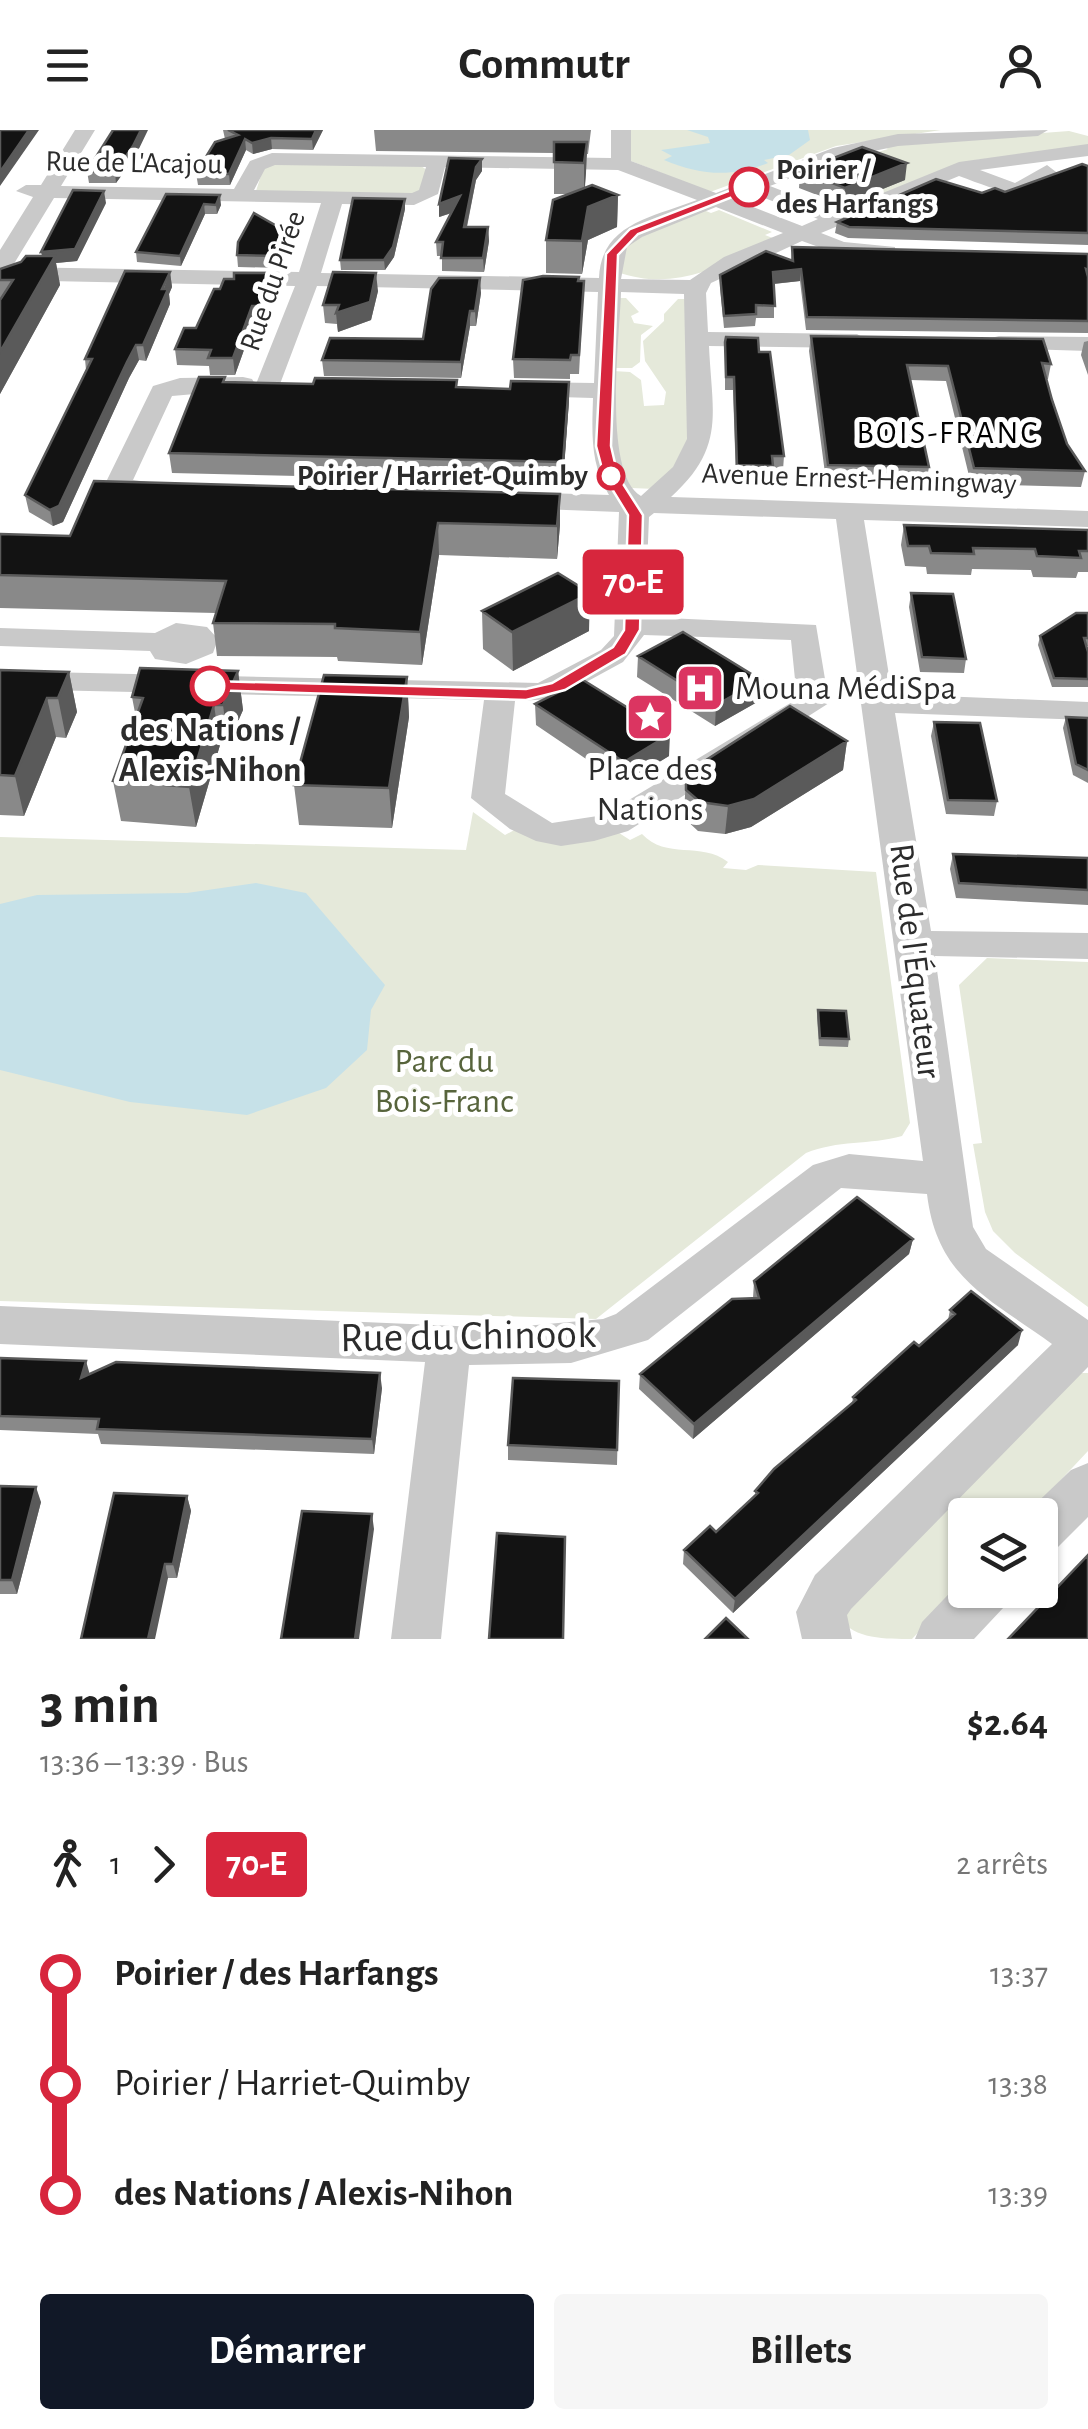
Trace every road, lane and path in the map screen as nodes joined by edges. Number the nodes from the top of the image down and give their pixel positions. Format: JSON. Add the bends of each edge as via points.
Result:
{"nodes":[{"id":1,"x":66,"y":130,"type":"edge"},
{"id":2,"x":85,"y":130,"type":"edge"},
{"id":3,"x":621,"y":130,"type":"edge"},
{"id":4,"x":1038,"y":130,"type":"edge"},
{"id":5,"x":1088,"y":150,"type":"edge"},
{"id":6,"x":1028,"y":156,"type":"junction"},
{"id":7,"x":438,"y":162,"type":"junction"},
{"id":8,"x":621,"y":164,"type":"junction"},
{"id":9,"x":958,"y":169,"type":"junction"},
{"id":10,"x":751,"y":186,"type":"junction"},
{"id":11,"x":36,"y":192,"type":"junction"},
{"id":12,"x":241,"y":196,"type":"junction"},
{"id":13,"x":333,"y":199,"type":"junction"},
{"id":14,"x":714,"y":200,"type":"junction"},
{"id":15,"x":836,"y":219,"type":"junction"},
{"id":16,"x":0,"y":232,"type":"edge"},
{"id":17,"x":802,"y":233,"type":"junction"},
{"id":18,"x":916,"y":252,"type":"edge"},
{"id":19,"x":0,"y":270,"type":"edge"},
{"id":20,"x":308,"y":279,"type":"junction"},
{"id":21,"x":610,"y":285,"type":"junction"},
{"id":22,"x":696,"y":287,"type":"junction"},
{"id":23,"x":697,"y":339,"type":"junction"},
{"id":24,"x":875,"y":341,"type":"edge"},
{"id":25,"x":972,"y":342,"type":"edge"},
{"id":26,"x":1088,"y":344,"type":"edge"},
{"id":27,"x":507,"y":389,"type":"edge"},
{"id":28,"x":604,"y":391,"type":"junction"},
{"id":29,"x":189,"y":492,"type":"edge"},
{"id":30,"x":487,"y":500,"type":"edge"},
{"id":31,"x":638,"y":507,"type":"junction"},
{"id":32,"x":849,"y":514,"type":"junction"},
{"id":33,"x":1088,"y":520,"type":"edge"},
{"id":34,"x":632,"y":626,"type":"junction"},
{"id":35,"x":0,"y":637,"type":"edge"},
{"id":36,"x":171,"y":661,"type":"junction"},
{"id":37,"x":0,"y":680,"type":"edge"},
{"id":38,"x":500,"y":694,"type":"junction"},
{"id":39,"x":878,"y":703,"type":"junction"},
{"id":40,"x":1088,"y":711,"type":"edge"},
{"id":41,"x":915,"y":942,"type":"junction"},
{"id":42,"x":1088,"y":946,"type":"edge"},
{"id":43,"x":942,"y":1179,"type":"junction"},
{"id":44,"x":0,"y":1325,"type":"edge"},
{"id":45,"x":1086,"y":1344,"type":"edge"},
{"id":46,"x":450,"y":1345,"type":"junction"},
{"id":47,"x":1088,"y":1485,"type":"edge"},
{"id":48,"x":1058,"y":1514,"type":"edge"},
{"id":49,"x":969,"y":1608,"type":"edge"},
{"id":50,"x":416,"y":1639,"type":"edge"},
{"id":51,"x":827,"y":1639,"type":"edge"},
{"id":52,"x":940,"y":1639,"type":"edge"}],
"edges":[{"from":1,"to":11,"type":"street"},
{"from":2,"to":11,"type":"street"},
{"from":3,"to":8,"type":"street"},
{"from":4,"to":10,"type":"street","via":[[875,143]]},
{"from":5,"to":6,"type":"street"},
{"from":6,"to":9,"type":"street"},
{"from":6,"to":9,"type":"street","via":[[1050,174],[1016,190]]},
{"from":7,"to":8,"type":"street","name":"Rue de L'Acajou"},
{"from":7,"to":12,"type":"street","name":"Rue de L'Acajou","via":[[350,150],[264,160]]},
{"from":7,"to":13,"type":"street","name":"Rue de L'Acajou","via":[[421,198]]},
{"from":8,"to":14,"type":"street"},
{"from":9,"to":15,"type":"street"},
{"from":10,"to":14,"type":"street"},
{"from":10,"to":15,"type":"street"},
{"from":11,"to":12,"type":"street","name":"Rue de L'Acajou"},
{"from":11,"to":16,"type":"street"},
{"from":11,"to":19,"type":"street"},
{"from":12,"to":13,"type":"street","name":"Rue de L'Acajou"},
{"from":13,"to":20,"type":"street","name":"Rue du Pirée"},
{"from":14,"to":17,"type":"street"},
{"from":14,"to":21,"type":"street","via":[[621,240],[612,254]]},
{"from":15,"to":17,"type":"street"},
{"from":17,"to":18,"type":"street","via":[[859,251]]},
{"from":17,"to":22,"type":"street","via":[[726,264]]},
{"from":19,"to":20,"type":"street"},
{"from":20,"to":21,"type":"street"},
{"from":20,"to":29,"type":"street","name":"Rue du Pirée","via":[[278,384],[162,391],[120,482],[130,490]]},
{"from":21,"to":22,"type":"street"},
{"from":21,"to":28,"type":"street"},
{"from":22,"to":23,"type":"street"},
{"from":23,"to":24,"type":"street"},
{"from":23,"to":31,"type":"street","via":[[700,439],[684,471]]},
{"from":25,"to":26,"type":"street"},
{"from":27,"to":28,"type":"street"},
{"from":28,"to":31,"type":"street","via":[[611,476]]},
{"from":30,"to":31,"type":"street","name":"Avenue Ernest-Hemingway"},
{"from":31,"to":32,"type":"street","name":"Avenue Ernest-Hemingway"},
{"from":31,"to":34,"type":"street"},
{"from":32,"to":33,"type":"street","name":"Avenue Ernest-Hemingway"},
{"from":32,"to":39,"type":"street","name":"Rue de l'Équateur"},
{"from":34,"to":38,"type":"street","via":[[620,650],[558,686]]},
{"from":34,"to":38,"type":"street","via":[[805,631],[813,702],[616,823],[579,835],[540,834],[488,798]]},
{"from":35,"to":36,"type":"street"},
{"from":36,"to":37,"type":"street"},
{"from":36,"to":38,"type":"street"},
{"from":39,"to":40,"type":"street"},
{"from":39,"to":41,"type":"street","name":"Rue de l'Équateur"},
{"from":41,"to":42,"type":"street"},
{"from":41,"to":43,"type":"street","name":"Rue de l'Équateur"},
{"from":43,"to":45,"type":"street","name":"Rue de l'Équateur","via":[[952,1229],[971,1262]]},
{"from":43,"to":46,"type":"street","name":"Rue du Chinook","via":[[849,1170],[828,1176],[632,1327],[606,1339]]},
{"from":44,"to":46,"type":"street","name":"Rue du Chinook"},
{"from":45,"to":51,"type":"street","via":[[833,1592],[821,1612]]},
{"from":46,"to":50,"type":"street"},
{"from":47,"to":48,"type":"street"},
{"from":49,"to":52,"type":"street"}]}
